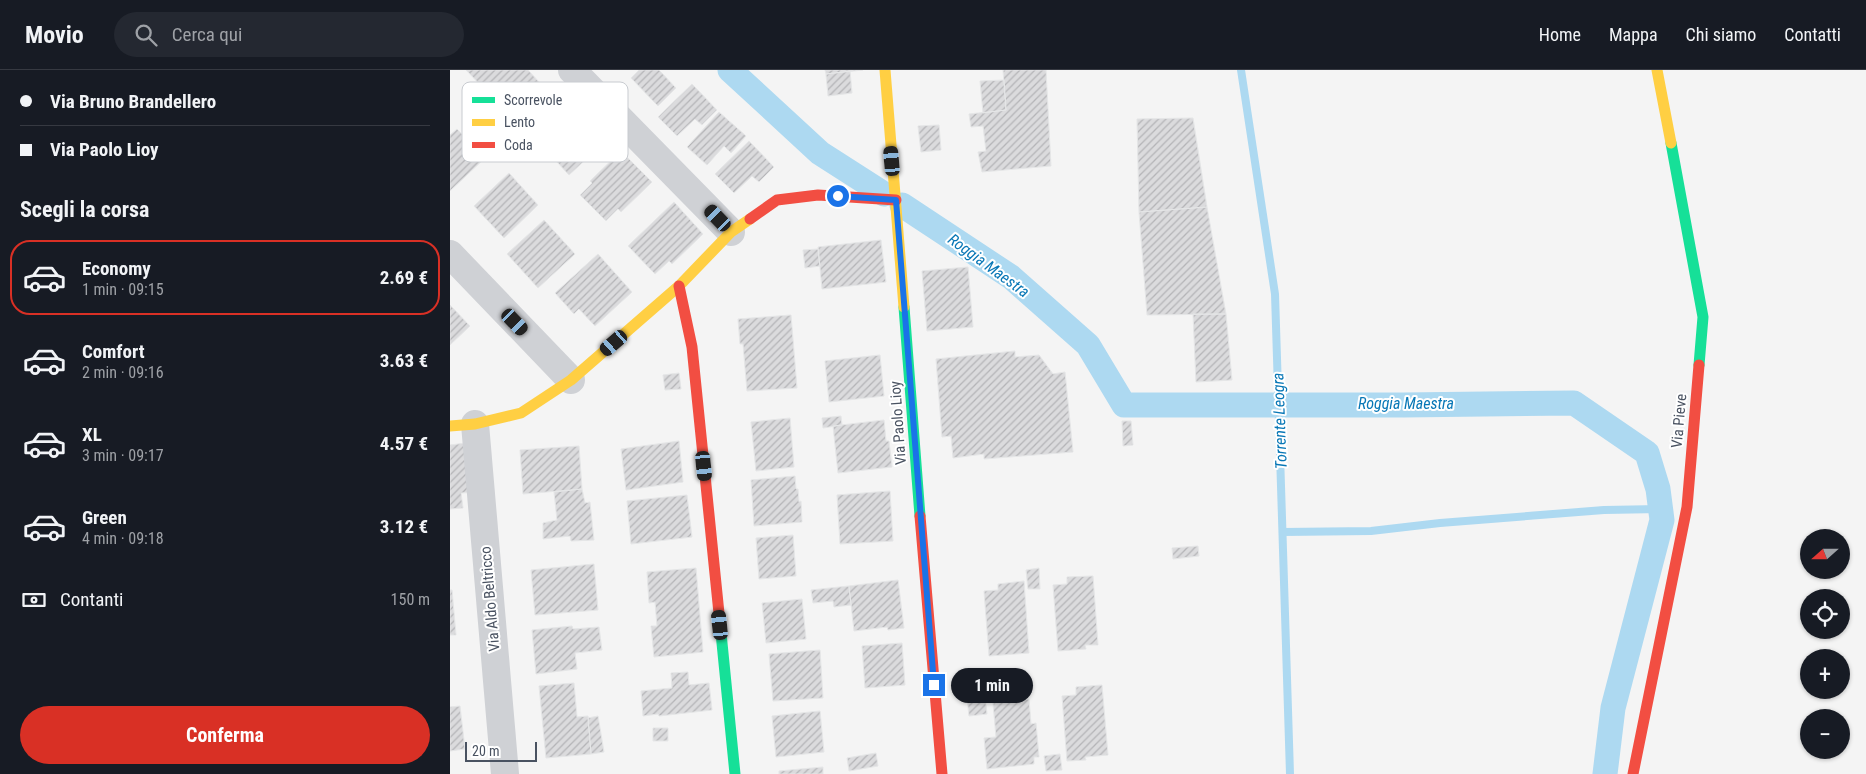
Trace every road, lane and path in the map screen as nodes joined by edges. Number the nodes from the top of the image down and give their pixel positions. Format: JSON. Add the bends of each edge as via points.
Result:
{"nodes":[{"id":1,"x":572,"y":70,"type":"edge"},
{"id":2,"x":885,"y":70,"type":"edge"},
{"id":3,"x":1657,"y":70,"type":"edge"},
{"id":4,"x":584,"y":82,"type":"edge"},
{"id":5,"x":628,"y":127,"type":"edge"},
{"id":6,"x":896,"y":200,"type":"junction"},
{"id":7,"x":731,"y":232,"type":"junction"},
{"id":8,"x":450,"y":254,"type":"edge"},
{"id":9,"x":679,"y":286,"type":"junction"},
{"id":10,"x":571,"y":380,"type":"junction"},
{"id":11,"x":463,"y":425,"type":"edge"},
{"id":12,"x":505,"y":774,"type":"edge"},
{"id":13,"x":735,"y":774,"type":"edge"},
{"id":14,"x":942,"y":774,"type":"edge"},
{"id":15,"x":1633,"y":774,"type":"edge"}],
"edges":[{"from":1,"to":4,"type":"street"},
{"from":2,"to":6,"type":"street","name":"Via Paolo Lioy"},
{"from":3,"to":15,"type":"street","name":"Via Pieve","via":[[1703,317],[1688,507]]},
{"from":5,"to":7,"type":"street"},
{"from":6,"to":7,"type":"street","via":[[818,195],[776,200]]},
{"from":6,"to":14,"type":"street","name":"Via Paolo Lioy"},
{"from":7,"to":9,"type":"street"},
{"from":8,"to":10,"type":"street"},
{"from":9,"to":10,"type":"street"},
{"from":9,"to":13,"type":"street","via":[[692,347]]},
{"from":10,"to":11,"type":"street","via":[[521,413]]},
{"from":11,"to":12,"type":"street","name":"Via Aldo Beltricco"}]}
